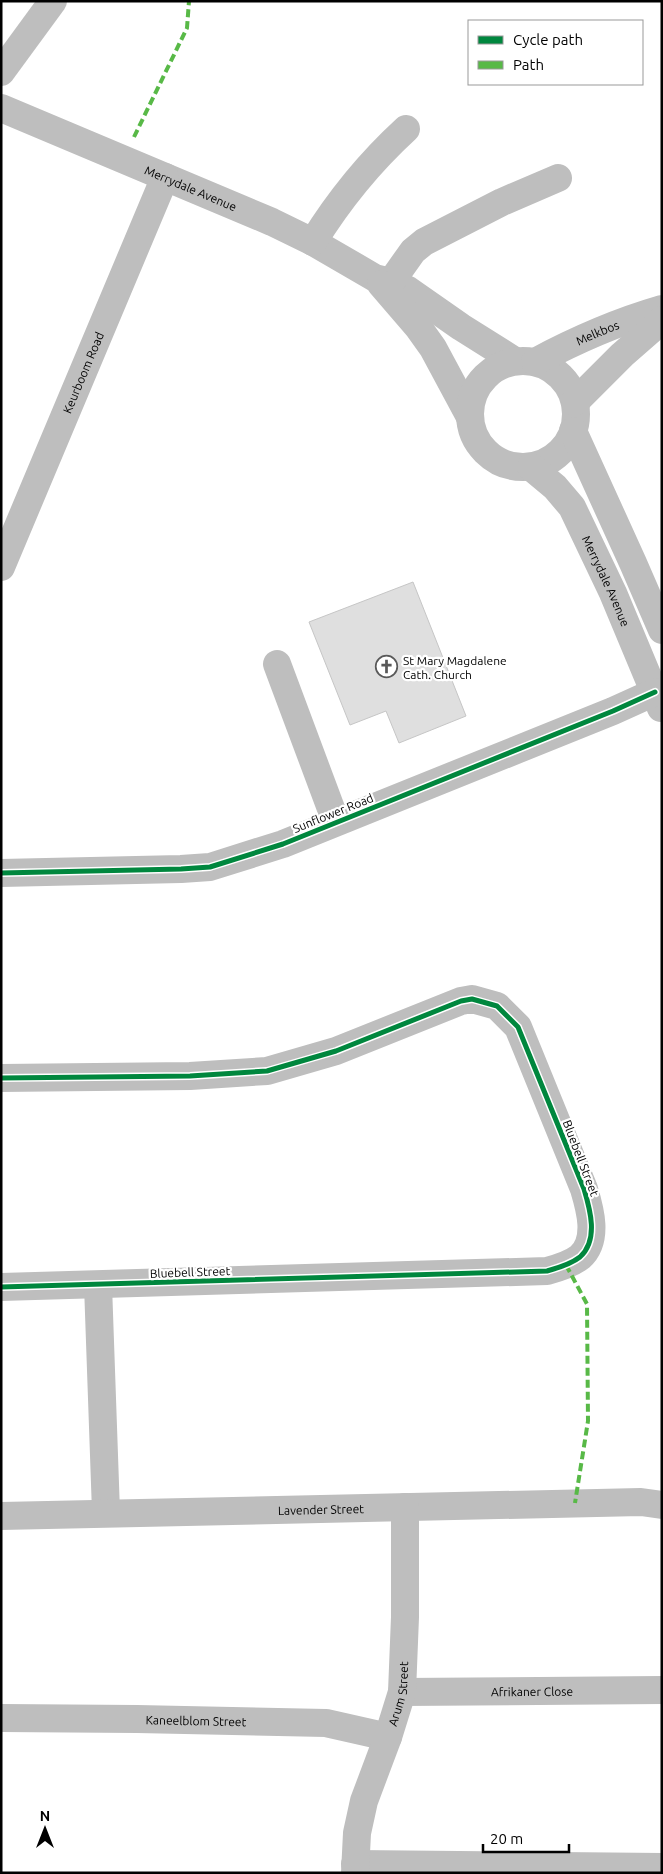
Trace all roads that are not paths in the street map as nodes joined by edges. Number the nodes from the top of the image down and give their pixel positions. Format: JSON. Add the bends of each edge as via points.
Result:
{"nodes":[{"id":1,"x":53,"y":1,"type":"edge"},
{"id":2,"x":1,"y":72,"type":"edge"},
{"id":3,"x":1,"y":108,"type":"edge"},
{"id":4,"x":406,"y":129,"type":"dead end"},
{"id":5,"x":164,"y":178,"type":"junction"},
{"id":6,"x":558,"y":178,"type":"dead end"},
{"id":7,"x":313,"y":242,"type":"junction"},
{"id":8,"x":383,"y":280,"type":"junction"},
{"id":9,"x":662,"y":309,"type":"edge"},
{"id":10,"x":662,"y":320,"type":"edge"},
{"id":11,"x":525,"y":362,"type":"junction"},
{"id":12,"x":575,"y":402,"type":"junction"},
{"id":13,"x":469,"y":414,"type":"junction"},
{"id":14,"x":573,"y":431,"type":"junction"},
{"id":15,"x":530,"y":467,"type":"junction"},
{"id":16,"x":1,"y":567,"type":"edge"},
{"id":17,"x":662,"y":630,"type":"edge"},
{"id":18,"x":276,"y":664,"type":"dead end"},
{"id":19,"x":658,"y":700,"type":"edge"},
{"id":20,"x":336,"y":822,"type":"junction"},
{"id":21,"x":1,"y":874,"type":"edge"},
{"id":22,"x":1,"y":1078,"type":"edge"},
{"id":23,"x":98,"y":1285,"type":"junction"},
{"id":24,"x":1,"y":1287,"type":"edge"},
{"id":25,"x":655,"y":1501,"type":"edge"},
{"id":26,"x":404,"y":1507,"type":"junction"},
{"id":27,"x":106,"y":1512,"type":"junction"},
{"id":28,"x":1,"y":1516,"type":"edge"},
{"id":29,"x":662,"y":1690,"type":"edge"},
{"id":30,"x":402,"y":1692,"type":"junction"},
{"id":31,"x":1,"y":1718,"type":"edge"},
{"id":32,"x":388,"y":1737,"type":"junction"},
{"id":33,"x":662,"y":1867,"type":"edge"},
{"id":34,"x":355,"y":1868,"type":"edge"}],
"edges":[{"from":1,"to":2,"type":"street"},
{"from":3,"to":5,"type":"street","name":"Merrydale Avenue"},
{"from":4,"to":7,"type":"street","via":[[388,145],[336,206]]},
{"from":5,"to":7,"type":"street","name":"Merrydale Avenue"},
{"from":5,"to":16,"type":"street","name":"Keurboom Road"},
{"from":6,"to":8,"type":"street","via":[[424,242]]},
{"from":7,"to":8,"type":"street","name":"Merrydale Avenue"},
{"from":8,"to":11,"type":"street","name":"Merrydale Avenue","via":[[408,290],[461,327]]},
{"from":8,"to":13,"type":"street","name":"Merrydale Avenue","via":[[428,341]]},
{"from":9,"to":11,"type":"street","name":"Melkbos","via":[[629,318]]},
{"from":10,"to":12,"type":"street"},
{"from":11,"to":12,"type":"street","via":[[549,368],[570,389]]},
{"from":11,"to":13,"type":"street","via":[[490,372],[472,398]]},
{"from":12,"to":14,"type":"street"},
{"from":13,"to":15,"type":"street","via":[[478,443],[488,455],[515,467]]},
{"from":14,"to":15,"type":"street","via":[[557,455]]},
{"from":14,"to":17,"type":"street"},
{"from":15,"to":19,"type":"street","name":"Merrydale Avenue","via":[[555,487],[572,507]]},
{"from":18,"to":20,"type":"street"},
{"from":19,"to":20,"type":"street","name":"Sunflower Road","via":[[614,712]]},
{"from":20,"to":21,"type":"street","name":"Sunflower Road","via":[[283,844],[210,867]]},
{"from":22,"to":23,"type":"street","name":"Bluebell Street","via":[[190,1076],[267,1071],[336,1051],[461,1001],[486,1002],[497,1006],[518,1027],[591,1211],[592,1227],[587,1247],[580,1257],[547,1271]]},
{"from":23,"to":24,"type":"street","name":"Bluebell Street"},
{"from":23,"to":27,"type":"street"},
{"from":25,"to":26,"type":"street","name":"Lavender Street"},
{"from":26,"to":27,"type":"street","name":"Lavender Street"},
{"from":26,"to":30,"type":"street","name":"Arum Street"},
{"from":27,"to":28,"type":"street","name":"Lavender Street"},
{"from":29,"to":30,"type":"street","name":"Afrikaner Close"},
{"from":30,"to":32,"type":"street","name":"Arum Street"},
{"from":31,"to":32,"type":"street","name":"Kaneelblom Street","via":[[318,1722]]},
{"from":32,"to":34,"type":"street","name":"Arum Street","via":[[364,1801],[357,1833]]},
{"from":33,"to":34,"type":"street"}]}
